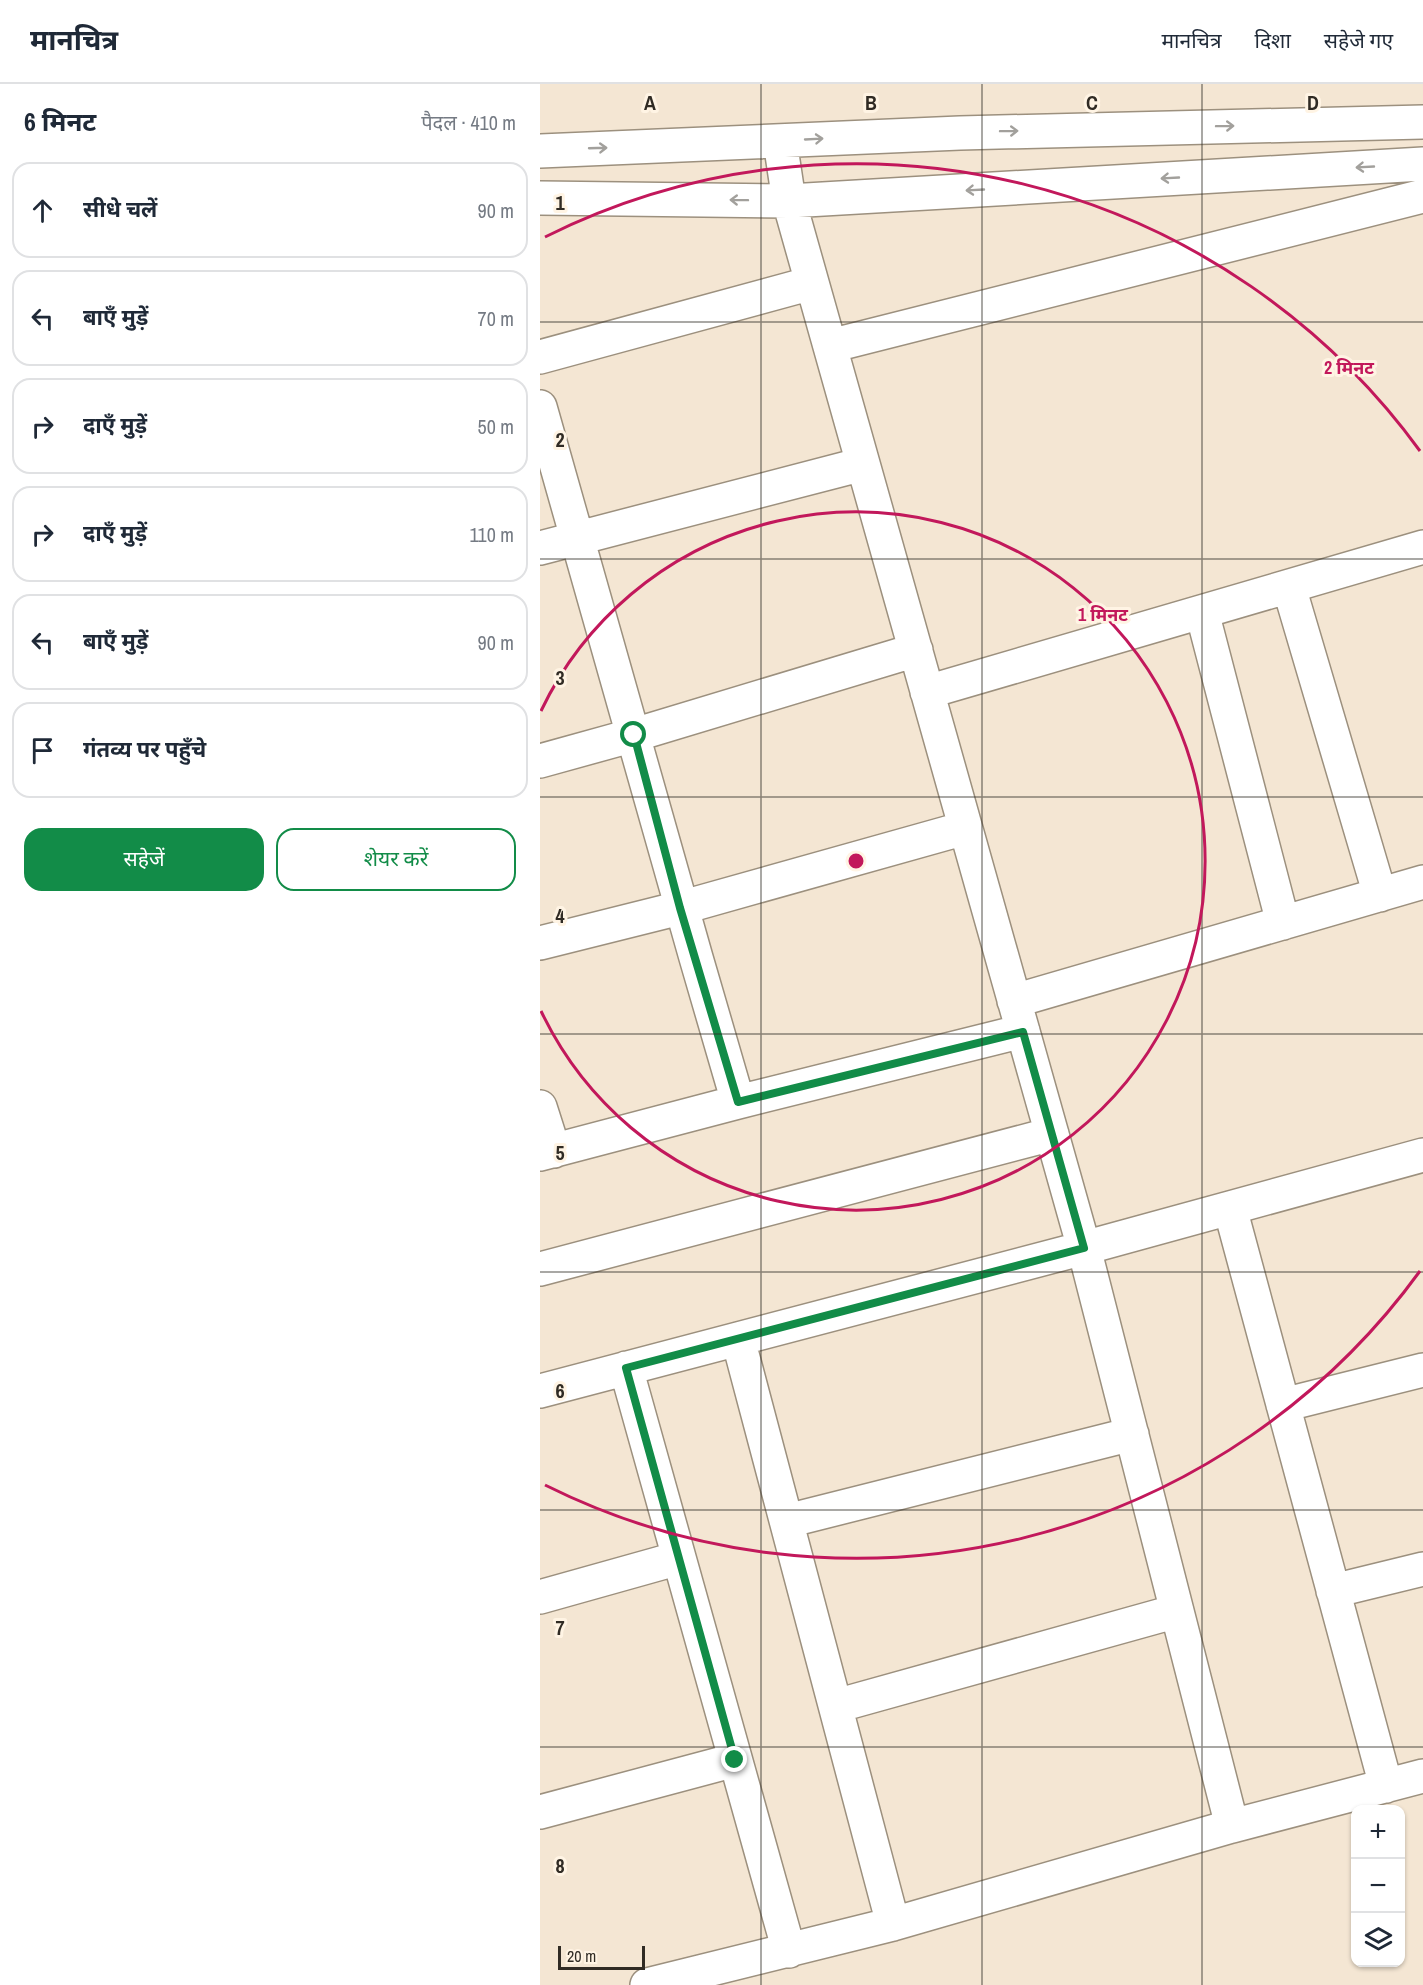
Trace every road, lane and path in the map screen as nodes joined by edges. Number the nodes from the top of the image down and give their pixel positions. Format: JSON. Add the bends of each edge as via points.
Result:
{"nodes":[{"id":1,"x":1423,"y":122,"type":"edge"},
{"id":2,"x":1423,"y":130,"type":"edge"},
{"id":3,"x":780,"y":141,"type":"junction"},
{"id":4,"x":540,"y":151,"type":"edge"},
{"id":5,"x":1423,"y":153,"type":"edge"},
{"id":6,"x":1423,"y":164,"type":"edge"},
{"id":7,"x":1423,"y":196,"type":"edge"},
{"id":8,"x":540,"y":198,"type":"edge"},
{"id":9,"x":789,"y":201,"type":"junction"},
{"id":10,"x":812,"y":284,"type":"junction"},
{"id":11,"x":830,"y":346,"type":"junction"},
{"id":12,"x":540,"y":357,"type":"edge"},
{"id":13,"x":540,"y":407,"type":"edge"},
{"id":14,"x":863,"y":464,"type":"junction"},
{"id":15,"x":577,"y":538,"type":"junction"},
{"id":16,"x":1423,"y":547,"type":"edge"},
{"id":17,"x":540,"y":548,"type":"edge"},
{"id":18,"x":1289,"y":587,"type":"junction"},
{"id":19,"x":1202,"y":612,"type":"junction"},
{"id":20,"x":916,"y":650,"type":"junction"},
{"id":21,"x":927,"y":692,"type":"junction"},
{"id":22,"x":634,"y":735,"type":"junction"},
{"id":23,"x":540,"y":761,"type":"edge"},
{"id":24,"x":965,"y":828,"type":"junction"},
{"id":25,"x":1423,"y":882,"type":"edge"},
{"id":26,"x":1380,"y":895,"type":"junction"},
{"id":27,"x":680,"y":908,"type":"junction"},
{"id":28,"x":1283,"y":923,"type":"junction"},
{"id":29,"x":540,"y":943,"type":"edge"},
{"id":30,"x":1019,"y":1016,"type":"junction"},
{"id":31,"x":738,"y":1102,"type":"junction"},
{"id":32,"x":540,"y":1107,"type":"edge"},
{"id":33,"x":1052,"y":1134,"type":"junction"},
{"id":34,"x":547,"y":1153,"type":"edge"},
{"id":35,"x":1423,"y":1155,"type":"edge"},
{"id":36,"x":1230,"y":1208,"type":"junction"},
{"id":37,"x":1084,"y":1248,"type":"junction"},
{"id":38,"x":540,"y":1269,"type":"edge"},
{"id":39,"x":738,"y":1339,"type":"junction"},
{"id":40,"x":626,"y":1368,"type":"junction"},
{"id":41,"x":1423,"y":1370,"type":"edge"},
{"id":42,"x":540,"y":1391,"type":"edge"},
{"id":43,"x":1283,"y":1405,"type":"junction"},
{"id":44,"x":1132,"y":1434,"type":"junction"},
{"id":45,"x":787,"y":1521,"type":"junction"},
{"id":46,"x":679,"y":1558,"type":"junction"},
{"id":47,"x":1423,"y":1569,"type":"edge"},
{"id":48,"x":1333,"y":1591,"type":"junction"},
{"id":49,"x":540,"y":1597,"type":"edge"},
{"id":50,"x":1177,"y":1611,"type":"junction"},
{"id":51,"x":836,"y":1706,"type":"junction"},
{"id":52,"x":735,"y":1760,"type":"junction"},
{"id":53,"x":1423,"y":1776,"type":"edge"},
{"id":54,"x":1386,"y":1786,"type":"junction"},
{"id":55,"x":540,"y":1812,"type":"edge"},
{"id":56,"x":1232,"y":1826,"type":"junction"},
{"id":57,"x":893,"y":1924,"type":"junction"},
{"id":58,"x":789,"y":1951,"type":"junction"},
{"id":59,"x":647,"y":1985,"type":"edge"}],
"edges":[{"from":3,"to":1,"type":"street","one_way":true},
{"from":2,"to":5,"type":"street"},
{"from":4,"to":3,"type":"street","one_way":true},
{"from":3,"to":9,"type":"street"},
{"from":6,"to":9,"type":"street","one_way":true},
{"from":7,"to":11,"type":"street"},
{"from":9,"to":8,"type":"street","one_way":true},
{"from":9,"to":10,"type":"street"},
{"from":10,"to":11,"type":"street"},
{"from":10,"to":12,"type":"street"},
{"from":11,"to":14,"type":"street"},
{"from":13,"to":15,"type":"street"},
{"from":14,"to":15,"type":"street"},
{"from":14,"to":20,"type":"street"},
{"from":15,"to":17,"type":"street"},
{"from":15,"to":22,"type":"street"},
{"from":16,"to":18,"type":"street"},
{"from":18,"to":19,"type":"street"},
{"from":18,"to":26,"type":"street"},
{"from":19,"to":21,"type":"street"},
{"from":19,"to":28,"type":"street"},
{"from":20,"to":21,"type":"street"},
{"from":20,"to":22,"type":"street"},
{"from":21,"to":24,"type":"street"},
{"from":22,"to":23,"type":"street"},
{"from":22,"to":27,"type":"street"},
{"from":24,"to":27,"type":"street"},
{"from":24,"to":30,"type":"street"},
{"from":25,"to":26,"type":"street"},
{"from":26,"to":28,"type":"street"},
{"from":27,"to":29,"type":"street"},
{"from":27,"to":31,"type":"street"},
{"from":28,"to":30,"type":"street"},
{"from":30,"to":31,"type":"street"},
{"from":30,"to":33,"type":"street"},
{"from":31,"to":34,"type":"street"},
{"from":32,"to":34,"type":"street"},
{"from":33,"to":37,"type":"street"},
{"from":33,"to":38,"type":"street"},
{"from":35,"to":36,"type":"street"},
{"from":36,"to":37,"type":"street"},
{"from":36,"to":43,"type":"street"},
{"from":37,"to":39,"type":"street"},
{"from":37,"to":44,"type":"street"},
{"from":39,"to":40,"type":"street"},
{"from":39,"to":45,"type":"street"},
{"from":40,"to":42,"type":"street"},
{"from":40,"to":46,"type":"street"},
{"from":41,"to":43,"type":"street"},
{"from":43,"to":48,"type":"street"},
{"from":44,"to":45,"type":"street"},
{"from":44,"to":50,"type":"street"},
{"from":45,"to":51,"type":"street"},
{"from":46,"to":49,"type":"street"},
{"from":46,"to":52,"type":"street"},
{"from":47,"to":48,"type":"street"},
{"from":48,"to":54,"type":"street"},
{"from":50,"to":51,"type":"street"},
{"from":50,"to":56,"type":"street"},
{"from":51,"to":57,"type":"street"},
{"from":52,"to":55,"type":"street"},
{"from":52,"to":58,"type":"street"},
{"from":53,"to":54,"type":"street"},
{"from":54,"to":56,"type":"street"},
{"from":56,"to":57,"type":"street"},
{"from":57,"to":58,"type":"street"},
{"from":58,"to":59,"type":"street"}]}
